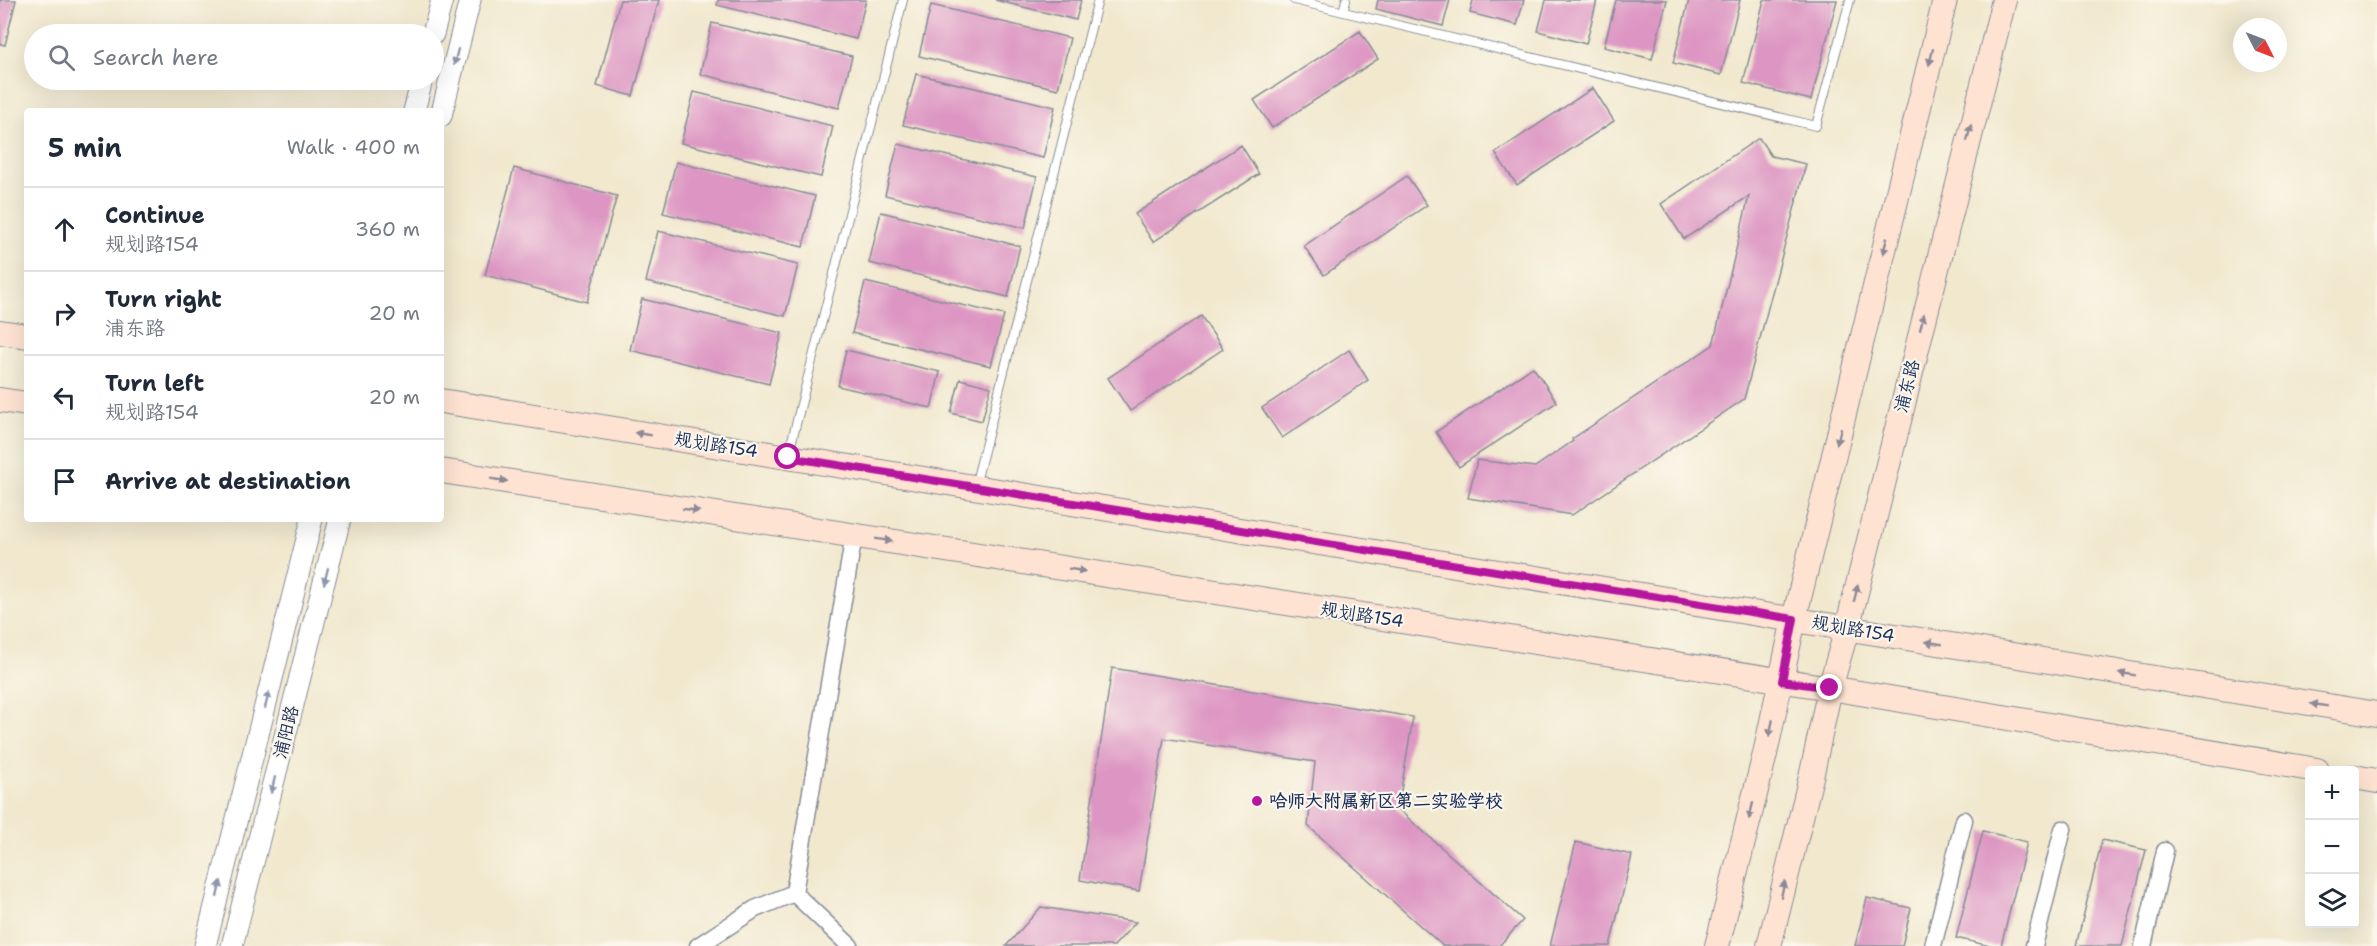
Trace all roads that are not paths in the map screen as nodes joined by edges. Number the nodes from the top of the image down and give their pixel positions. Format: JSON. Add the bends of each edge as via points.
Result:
{"nodes":[{"id":1,"x":442,"y":0,"type":"edge"},
{"id":2,"x":470,"y":0,"type":"edge"},
{"id":3,"x":903,"y":0,"type":"edge"},
{"id":4,"x":1098,"y":0,"type":"edge"},
{"id":5,"x":1294,"y":0,"type":"edge"},
{"id":6,"x":1346,"y":0,"type":"edge"},
{"id":7,"x":1850,"y":0,"type":"edge"},
{"id":8,"x":1945,"y":0,"type":"edge"},
{"id":9,"x":2004,"y":0,"type":"edge"},
{"id":10,"x":1343,"y":12,"type":"junction"},
{"id":11,"x":436,"y":24,"type":"edge"},
{"id":12,"x":419,"y":90,"type":"edge"},
{"id":13,"x":415,"y":108,"type":"edge"},
{"id":14,"x":443,"y":108,"type":"edge"},
{"id":15,"x":0,"y":332,"type":"edge"},
{"id":16,"x":24,"y":336,"type":"edge"},
{"id":17,"x":0,"y":400,"type":"edge"},
{"id":18,"x":444,"y":401,"type":"edge"},
{"id":19,"x":24,"y":404,"type":"edge"},
{"id":20,"x":788,"y":457,"type":"junction"},
{"id":21,"x":444,"y":471,"type":"edge"},
{"id":22,"x":975,"y":487,"type":"junction"},
{"id":23,"x":311,"y":522,"type":"edge"},
{"id":24,"x":339,"y":522,"type":"edge"},
{"id":25,"x":854,"y":535,"type":"junction"},
{"id":26,"x":1794,"y":619,"type":"junction"},
{"id":27,"x":1847,"y":629,"type":"junction"},
{"id":28,"x":1782,"y":681,"type":"junction"},
{"id":29,"x":1830,"y":688,"type":"junction"},
{"id":30,"x":2377,"y":714,"type":"edge"},
{"id":31,"x":2305,"y":769,"type":"edge"},
{"id":32,"x":2359,"y":778,"type":"edge"},
{"id":33,"x":2377,"y":781,"type":"edge"},
{"id":34,"x":1964,"y":820,"type":"dead end"},
{"id":35,"x":2063,"y":829,"type":"dead end"},
{"id":36,"x":2165,"y":851,"type":"dead end"},
{"id":37,"x":794,"y":893,"type":"junction"},
{"id":38,"x":205,"y":946,"type":"edge"},
{"id":39,"x":232,"y":946,"type":"edge"},
{"id":40,"x":698,"y":946,"type":"edge"},
{"id":41,"x":850,"y":946,"type":"edge"},
{"id":42,"x":1717,"y":946,"type":"edge"},
{"id":43,"x":1769,"y":946,"type":"edge"},
{"id":44,"x":1933,"y":946,"type":"edge"},
{"id":45,"x":2034,"y":946,"type":"edge"},
{"id":46,"x":2143,"y":946,"type":"edge"}],
"edges":[{"from":1,"to":11,"type":"street"},
{"from":2,"to":14,"type":"street","one_way":true},
{"from":3,"to":20,"type":"lane"},
{"from":4,"to":22,"type":"lane"},
{"from":5,"to":10,"type":"lane"},
{"from":6,"to":10,"type":"lane"},
{"from":7,"to":10,"type":"lane","via":[[1816,126]]},
{"from":8,"to":26,"type":"main road","one_way":true},
{"from":27,"to":9,"type":"main road","name":"浦东路","one_way":true},
{"from":12,"to":13,"type":"street"},
{"from":15,"to":16,"type":"main road"},
{"from":17,"to":19,"type":"main road"},
{"from":20,"to":18,"type":"main road","name":"规划路154","one_way":true},
{"from":20,"to":22,"type":"main road","name":"规划路154"},
{"from":21,"to":25,"type":"main road","name":"规划路154","one_way":true},
{"from":22,"to":26,"type":"main road","name":"规划路154"},
{"from":38,"to":23,"type":"street","name":"浦阳路","one_way":true},
{"from":24,"to":39,"type":"street","name":"浦阳路","one_way":true},
{"from":25,"to":28,"type":"main road","name":"规划路154","one_way":true},
{"from":25,"to":37,"type":"street"},
{"from":26,"to":27,"type":"main road","name":"规划路154"},
{"from":26,"to":28,"type":"main road"},
{"from":27,"to":29,"type":"main road","name":"浦东路"},
{"from":30,"to":27,"type":"main road","name":"规划路154","one_way":true},
{"from":28,"to":29,"type":"main road","name":"规划路154"},
{"from":28,"to":42,"type":"main road","one_way":true},
{"from":29,"to":31,"type":"main road","name":"规划路154"},
{"from":43,"to":29,"type":"main road","name":"浦东路","one_way":true},
{"from":32,"to":33,"type":"main road"},
{"from":34,"to":44,"type":"street"},
{"from":35,"to":45,"type":"street"},
{"from":36,"to":46,"type":"street"},
{"from":37,"to":40,"type":"street","via":[[755,909]]},
{"from":37,"to":41,"type":"street"}]}
